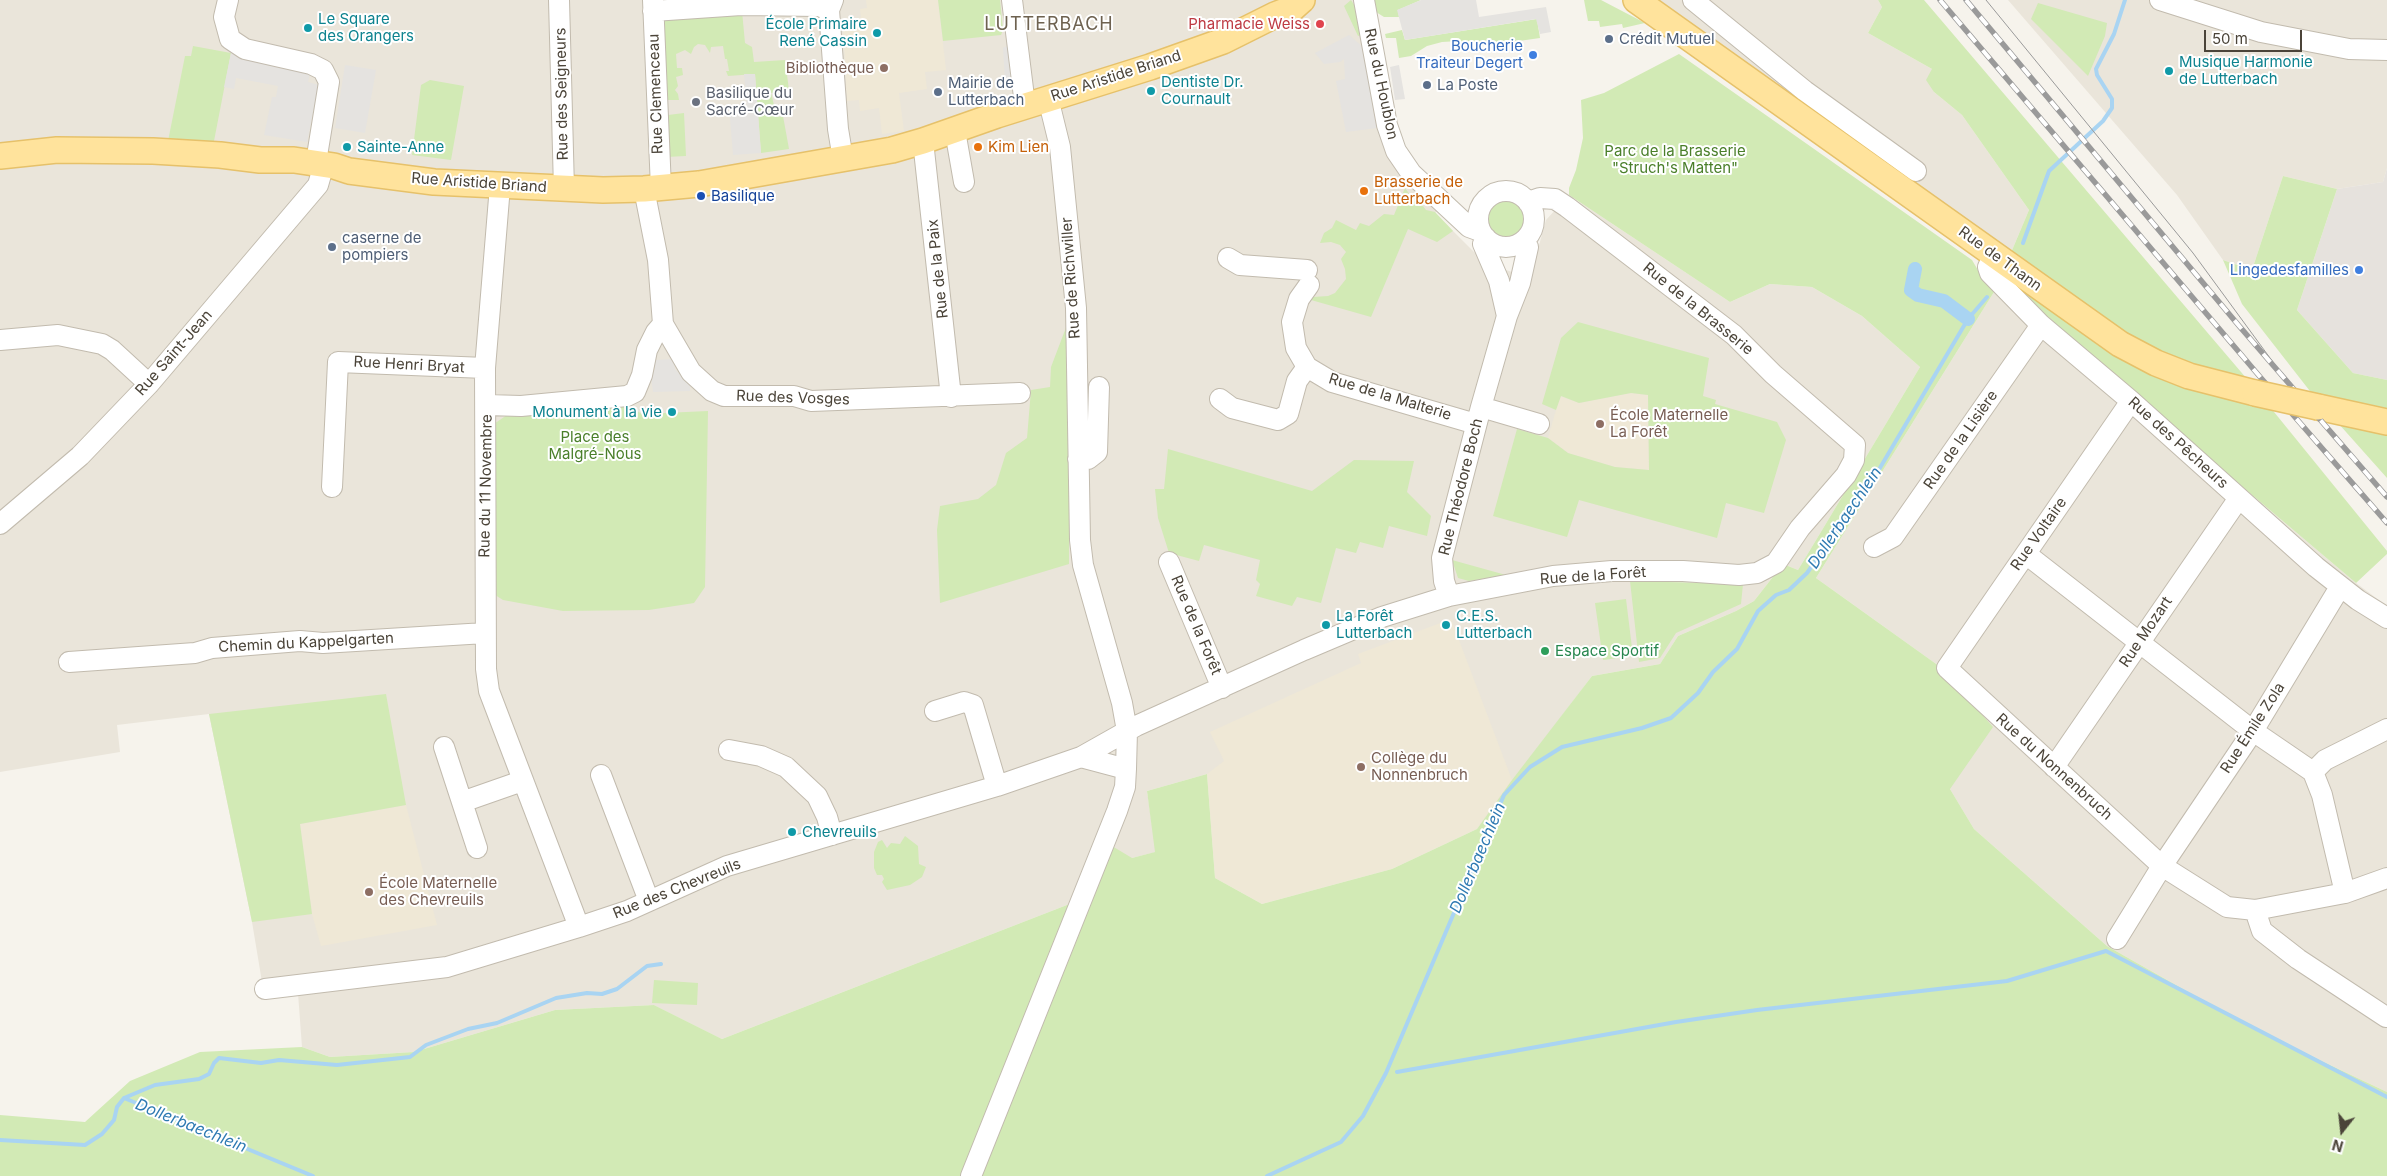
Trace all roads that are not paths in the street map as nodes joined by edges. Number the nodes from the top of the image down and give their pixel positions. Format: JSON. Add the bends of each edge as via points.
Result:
{"nodes":[{"id":1,"x":228,"y":0,"type":"edge"},
{"id":2,"x":559,"y":0,"type":"edge"},
{"id":3,"x":1012,"y":0,"type":"edge"},
{"id":4,"x":1302,"y":0,"type":"edge"},
{"id":5,"x":1364,"y":0,"type":"edge"},
{"id":6,"x":1628,"y":0,"type":"edge"},
{"id":7,"x":1693,"y":0,"type":"edge"},
{"id":8,"x":2160,"y":0,"type":"edge"},
{"id":9,"x":653,"y":5,"type":"edge"},
{"id":10,"x":831,"y":5,"type":"edge"},
{"id":11,"x":1644,"y":6,"type":"edge"},
{"id":12,"x":1278,"y":7,"type":"edge"},
{"id":13,"x":2387,"y":50,"type":"edge"},
{"id":14,"x":1036,"y":102,"type":"junction"},
{"id":15,"x":955,"y":131,"type":"junction"},
{"id":16,"x":923,"y":142,"type":"junction"},
{"id":17,"x":0,"y":156,"type":"edge"},
{"id":18,"x":843,"y":159,"type":"junction"},
{"id":19,"x":320,"y":163,"type":"junction"},
{"id":20,"x":1916,"y":171,"type":"dead end"},
{"id":21,"x":964,"y":182,"type":"dead end"},
{"id":22,"x":500,"y":186,"type":"junction"},
{"id":23,"x":564,"y":189,"type":"junction"},
{"id":24,"x":652,"y":189,"type":"junction"},
{"id":25,"x":1490,"y":196,"type":"junction"},
{"id":26,"x":1528,"y":202,"type":"junction"},
{"id":27,"x":1448,"y":206,"type":"junction"},
{"id":28,"x":1488,"y":239,"type":"junction"},
{"id":29,"x":1524,"y":241,"type":"junction"},
{"id":30,"x":1994,"y":255,"type":"junction"},
{"id":31,"x":1228,"y":258,"type":"dead end"},
{"id":32,"x":1523,"y":269,"type":"junction"},
{"id":33,"x":1508,"y":316,"type":"junction"},
{"id":34,"x":663,"y":324,"type":"junction"},
{"id":35,"x":2041,"y":325,"type":"junction"},
{"id":36,"x":0,"y":340,"type":"edge"},
{"id":37,"x":1307,"y":366,"type":"junction"},
{"id":38,"x":486,"y":368,"type":"junction"},
{"id":39,"x":149,"y":384,"type":"junction"},
{"id":40,"x":1099,"y":387,"type":"dead end"},
{"id":41,"x":1020,"y":393,"type":"dead end"},
{"id":42,"x":951,"y":397,"type":"junction"},
{"id":43,"x":1220,"y":399,"type":"dead end"},
{"id":44,"x":2131,"y":401,"type":"junction"},
{"id":45,"x":487,"y":405,"type":"junction"},
{"id":46,"x":1479,"y":415,"type":"junction"},
{"id":47,"x":2387,"y":422,"type":"edge"},
{"id":48,"x":1540,"y":424,"type":"dead end"},
{"id":49,"x":1855,"y":445,"type":"joint"},
{"id":50,"x":1078,"y":460,"type":"junction"},
{"id":51,"x":332,"y":487,"type":"dead end"},
{"id":52,"x":2239,"y":498,"type":"junction"},
{"id":53,"x":0,"y":524,"type":"edge"},
{"id":54,"x":1874,"y":547,"type":"dead end"},
{"id":55,"x":2026,"y":554,"type":"junction"},
{"id":56,"x":1169,"y":562,"type":"dead end"},
{"id":57,"x":2340,"y":587,"type":"junction"},
{"id":58,"x":1449,"y":596,"type":"junction"},
{"id":59,"x":2387,"y":618,"type":"edge"},
{"id":60,"x":485,"y":633,"type":"junction"},
{"id":61,"x":2139,"y":643,"type":"junction"},
{"id":62,"x":68,"y":662,"type":"dead end"},
{"id":63,"x":1947,"y":668,"type":"joint"},
{"id":64,"x":1222,"y":688,"type":"junction"},
{"id":65,"x":935,"y":711,"type":"dead end"},
{"id":66,"x":2387,"y":729,"type":"edge"},
{"id":67,"x":1127,"y":730,"type":"junction"},
{"id":68,"x":2252,"y":731,"type":"junction"},
{"id":69,"x":444,"y":747,"type":"dead end"},
{"id":70,"x":728,"y":750,"type":"dead end"},
{"id":71,"x":1082,"y":757,"type":"junction"},
{"id":72,"x":2054,"y":767,"type":"junction"},
{"id":73,"x":1126,"y":769,"type":"junction"},
{"id":74,"x":2313,"y":772,"type":"junction"},
{"id":75,"x":601,"y":775,"type":"dead end"},
{"id":76,"x":522,"y":781,"type":"junction"},
{"id":77,"x":997,"y":786,"type":"junction"},
{"id":78,"x":462,"y":802,"type":"junction"},
{"id":79,"x":832,"y":835,"type":"junction"},
{"id":80,"x":477,"y":848,"type":"dead end"},
{"id":81,"x":2162,"y":866,"type":"junction"},
{"id":82,"x":2387,"y":878,"type":"edge"},
{"id":83,"x":2345,"y":893,"type":"junction"},
{"id":84,"x":649,"y":901,"type":"junction"},
{"id":85,"x":2255,"y":910,"type":"junction"},
{"id":86,"x":579,"y":927,"type":"junction"},
{"id":87,"x":2117,"y":939,"type":"dead end"},
{"id":88,"x":265,"y":989,"type":"dead end"},
{"id":89,"x":2386,"y":1017,"type":"dead end"},
{"id":90,"x":971,"y":1176,"type":"edge"}],
"edges":[{"from":1,"to":19,"type":"street","name":"Rue Saint-Jean","via":[[224,16],[230,39],[245,49],[311,64],[323,70],[329,82]]},
{"from":2,"to":23,"type":"street","name":"Rue des Seigneurs"},
{"from":3,"to":14,"type":"street","name":"Rue de Richwiller"},
{"from":4,"to":12,"type":"main road","name":"Rue Aristide Briand","via":[[1293,8]]},
{"from":5,"to":27,"type":"street","name":"Rue du Houblon","via":[[1387,125],[1396,151],[1411,172]]},
{"from":6,"to":11,"type":"main road","name":"Rue de Thann"},
{"from":7,"to":20,"type":"street","via":[[1805,91]]},
{"from":8,"to":13,"type":"street","via":[[2269,34],[2349,49]]},
{"from":9,"to":10,"type":"street"},
{"from":9,"to":24,"type":"street","name":"Rue Clemenceau"},
{"from":10,"to":18,"type":"street","via":[[838,129]]},
{"from":11,"to":30,"type":"main road","name":"Rue de Thann"},
{"from":12,"to":14,"type":"main road","name":"Rue Aristide Briand","via":[[1223,41]]},
{"from":14,"to":15,"type":"main road","name":"Rue Aristide Briand"},
{"from":14,"to":50,"type":"street","name":"Rue de Richwiller","via":[[1060,147],[1076,308]]},
{"from":15,"to":16,"type":"main road","name":"Rue Aristide Briand"},
{"from":15,"to":21,"type":"street"},
{"from":16,"to":18,"type":"main road","name":"Rue Aristide Briand"},
{"from":16,"to":42,"type":"street","name":"Rue de la Paix"},
{"from":17,"to":19,"type":"main road","name":"Rue Aristide Briand","via":[[58,150],[152,151]]},
{"from":18,"to":24,"type":"main road","name":"Rue Aristide Briand"},
{"from":19,"to":22,"type":"main road","name":"Rue Aristide Briand","via":[[391,177]]},
{"from":19,"to":39,"type":"street","name":"Rue Saint-Jean","via":[[318,185]]},
{"from":22,"to":23,"type":"main road","name":"Rue Aristide Briand"},
{"from":22,"to":38,"type":"street","name":"Rue du 11 Novembre"},
{"from":23,"to":24,"type":"main road","name":"Rue Aristide Briand"},
{"from":24,"to":34,"type":"street","name":"Rue Clemenceau"},
{"from":25,"to":26,"type":"street","via":[[1506,191],[1522,196]]},
{"from":25,"to":27,"type":"street","via":[[1479,196],[1460,205]]},
{"from":25,"to":28,"type":"street","via":[[1484,201],[1478,216]]},
{"from":26,"to":29,"type":"street","via":[[1533,226]]},
{"from":26,"to":49,"type":"street","name":"Rue de la Brasserie","via":[[1540,198],[1555,199],[1567,207],[1734,335]]},
{"from":27,"to":28,"type":"street","name":"Rue du Houblon","via":[[1469,227]]},
{"from":28,"to":29,"type":"street","via":[[1516,245]]},
{"from":28,"to":32,"type":"street"},
{"from":28,"to":33,"type":"street","via":[[1483,244],[1499,282]]},
{"from":29,"to":32,"type":"street","name":"Rue Théodore Boch","via":[[1528,247]]},
{"from":30,"to":35,"type":"street","name":"Rue des Pêcheurs","via":[[1988,267],[1990,273]]},
{"from":30,"to":47,"type":"main road","name":"Rue de Thann","bridge":true,"via":[[2137,353],[2189,376]]},
{"from":31,"to":37,"type":"street","name":"Rue de la Malterie","via":[[1240,265],[1308,277],[1292,322],[1296,348]]},
{"from":32,"to":33,"type":"street","name":"Rue Théodore Boch"},
{"from":33,"to":46,"type":"street","name":"Rue Théodore Boch"},
{"from":34,"to":42,"type":"street","name":"Rue des Vosges","via":[[691,372],[712,391],[724,396],[794,396],[811,401]]},
{"from":34,"to":45,"type":"street","via":[[647,350],[635,392],[627,396],[520,406]]},
{"from":35,"to":44,"type":"street","name":"Rue des Pêcheurs"},
{"from":35,"to":54,"type":"street","name":"Rue de la Lisière","via":[[1893,537]]},
{"from":36,"to":39,"type":"street","via":[[58,335],[102,344]]},
{"from":37,"to":43,"type":"street","via":[[1297,381],[1288,414],[1278,420],[1232,408]]},
{"from":37,"to":46,"type":"street","name":"Rue de la Malterie","via":[[1332,382]]},
{"from":38,"to":45,"type":"street","name":"Rue du 11 Novembre"},
{"from":38,"to":51,"type":"street","name":"Rue Henri Bryat","via":[[338,362]]},
{"from":39,"to":53,"type":"street","name":"Rue Saint-Jean","via":[[80,456]]},
{"from":40,"to":50,"type":"street","via":[[1098,452],[1088,459]]},
{"from":41,"to":42,"type":"street","name":"Rue des Vosges"},
{"from":44,"to":52,"type":"street","name":"Rue des Pêcheurs"},
{"from":44,"to":55,"type":"street","name":"Rue Voltaire"},
{"from":45,"to":60,"type":"street","name":"Rue du 11 Novembre"},
{"from":46,"to":48,"type":"street","name":"Rue Théodore Boch"},
{"from":46,"to":58,"type":"street","name":"Rue Théodore Boch","via":[[1442,558]]},
{"from":49,"to":58,"type":"street","name":"Rue de la Forêt","via":[[1854,460],[1846,475],[1800,528],[1776,563],[1756,573],[1592,573],[1553,576]]},
{"from":50,"to":67,"type":"street","name":"Rue de Richwiller","via":[[1083,565]]},
{"from":52,"to":57,"type":"street","name":"Rue des Pêcheurs"},
{"from":52,"to":61,"type":"street","name":"Rue Mozart"},
{"from":55,"to":61,"type":"street"},
{"from":55,"to":63,"type":"street","name":"Rue Voltaire"},
{"from":56,"to":64,"type":"street","name":"Rue de la Forêt"},
{"from":57,"to":59,"type":"street","name":"Rue des Pêcheurs"},
{"from":57,"to":68,"type":"street","name":"Rue Émile Zola"},
{"from":58,"to":64,"type":"street","name":"Rue de la Forêt","via":[[1382,617]]},
{"from":60,"to":62,"type":"street","name":"Chemin du Kappelgarten","via":[[322,643],[300,641]]},
{"from":60,"to":76,"type":"street","name":"Rue du 11 Novembre","via":[[489,691]]},
{"from":61,"to":68,"type":"street"},
{"from":61,"to":72,"type":"street","name":"Rue Mozart"},
{"from":63,"to":72,"type":"street","name":"Rue du Nonnenbruch"},
{"from":64,"to":67,"type":"street","name":"Rue de la Forêt"},
{"from":65,"to":77,"type":"street","via":[[964,702],[973,705]]},
{"from":66,"to":74,"type":"street","via":[[2326,760]]},
{"from":67,"to":71,"type":"street","name":"Rue des Chevreuils"},
{"from":67,"to":73,"type":"street","name":"Rue de Richwiller"},
{"from":68,"to":74,"type":"street"},
{"from":68,"to":81,"type":"street","name":"Rue Émile Zola"},
{"from":69,"to":78,"type":"street"},
{"from":70,"to":79,"type":"street","via":[[761,756],[786,767],[817,796]]},
{"from":71,"to":73,"type":"street"},
{"from":71,"to":77,"type":"street","name":"Rue des Chevreuils"},
{"from":72,"to":81,"type":"street","name":"Rue du Nonnenbruch"},
{"from":73,"to":90,"type":"street","name":"Rue de Richwiller","via":[[1125,787],[1117,811]]},
{"from":74,"to":83,"type":"street","via":[[2322,794]]},
{"from":75,"to":84,"type":"street"},
{"from":76,"to":78,"type":"street"},
{"from":76,"to":86,"type":"street","name":"Rue du 11 Novembre"},
{"from":77,"to":79,"type":"street","name":"Rue des Chevreuils"},
{"from":78,"to":80,"type":"street"},
{"from":79,"to":84,"type":"street","name":"Rue des Chevreuils","via":[[727,866]]},
{"from":81,"to":85,"type":"street","name":"Rue du Nonnenbruch","via":[[2227,907]]},
{"from":81,"to":87,"type":"street"},
{"from":82,"to":83,"type":"street","name":"Rue du Nonnenbruch"},
{"from":83,"to":85,"type":"street","name":"Rue du Nonnenbruch"},
{"from":84,"to":86,"type":"street","name":"Rue des Chevreuils"},
{"from":85,"to":89,"type":"street","via":[[2262,931]]},
{"from":86,"to":88,"type":"street","name":"Rue des Chevreuils","via":[[447,967]]}]}
